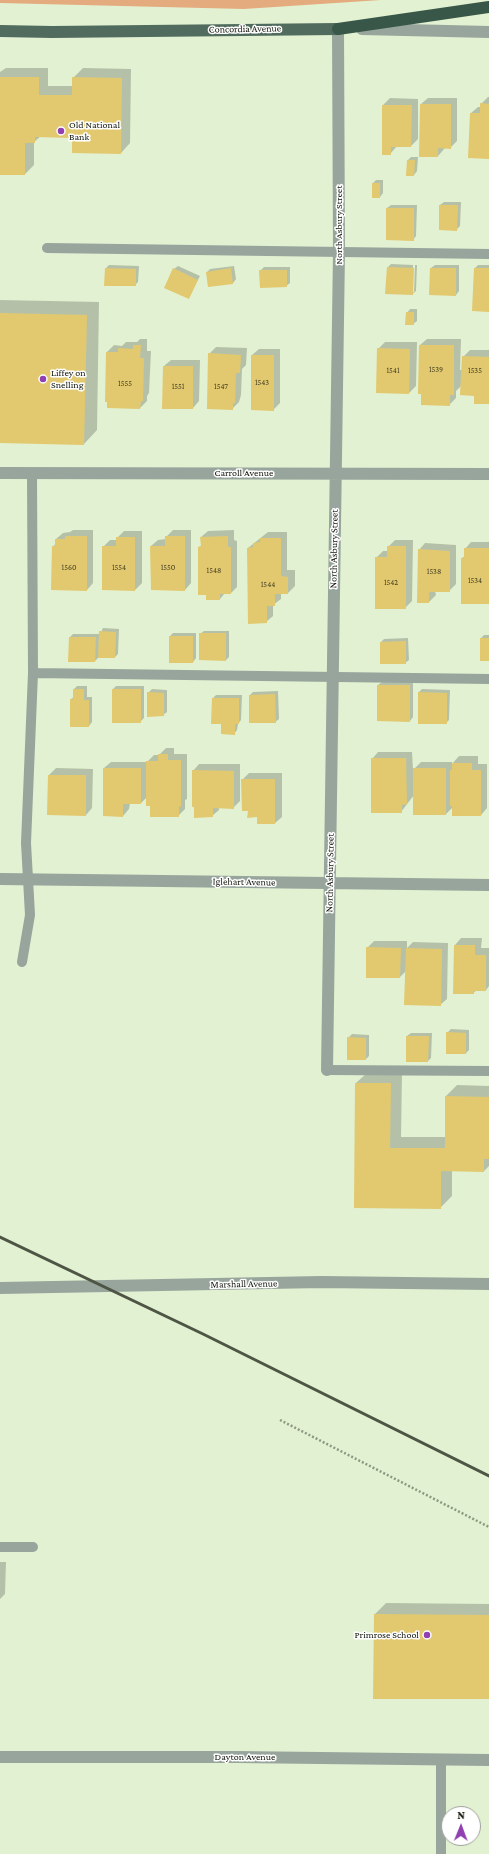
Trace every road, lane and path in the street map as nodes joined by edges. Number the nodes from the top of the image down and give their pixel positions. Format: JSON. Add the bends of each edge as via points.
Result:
{"nodes":[{"id":1,"x":489,"y":7,"type":"edge"},
{"id":2,"x":338,"y":28,"type":"junction"},
{"id":3,"x":0,"y":31,"type":"edge"},
{"id":4,"x":489,"y":32,"type":"edge"},
{"id":5,"x":47,"y":248,"type":"dead end"},
{"id":6,"x":339,"y":252,"type":"junction"},
{"id":7,"x":489,"y":254,"type":"edge"},
{"id":8,"x":0,"y":473,"type":"edge"},
{"id":9,"x":336,"y":473,"type":"junction"},
{"id":10,"x":32,"y":474,"type":"junction"},
{"id":11,"x":489,"y":474,"type":"edge"},
{"id":12,"x":33,"y":673,"type":"junction"},
{"id":13,"x":332,"y":678,"type":"junction"},
{"id":14,"x":489,"y":679,"type":"edge"},
{"id":15,"x":0,"y":879,"type":"edge"},
{"id":16,"x":28,"y":879,"type":"junction"},
{"id":17,"x":330,"y":884,"type":"junction"},
{"id":18,"x":489,"y":885,"type":"edge"},
{"id":19,"x":22,"y":962,"type":"dead end"},
{"id":20,"x":327,"y":1070,"type":"joint"},
{"id":21,"x":489,"y":1071,"type":"edge"},
{"id":22,"x":489,"y":1284,"type":"edge"},
{"id":23,"x":0,"y":1288,"type":"edge"},
{"id":24,"x":280,"y":1420,"type":"dead end"},
{"id":25,"x":489,"y":1527,"type":"edge"},
{"id":26,"x":0,"y":1547,"type":"edge"},
{"id":27,"x":33,"y":1547,"type":"dead end"},
{"id":28,"x":0,"y":1757,"type":"edge"},
{"id":29,"x":441,"y":1760,"type":"junction"},
{"id":30,"x":489,"y":1760,"type":"edge"},
{"id":31,"x":441,"y":1854,"type":"edge"}],
"edges":[{"from":1,"to":2,"type":"highway"},
{"from":2,"to":3,"type":"main road","name":"Concordia Avenue"},
{"from":2,"to":4,"type":"street","name":"Concordia Avenue"},
{"from":2,"to":6,"type":"street","name":"North Asbury Street"},
{"from":5,"to":6,"type":"lane"},
{"from":6,"to":7,"type":"lane"},
{"from":6,"to":9,"type":"street","name":"North Asbury Street"},
{"from":8,"to":10,"type":"street","name":"Carroll Avenue"},
{"from":9,"to":10,"type":"street","name":"Carroll Avenue"},
{"from":9,"to":11,"type":"street","name":"Carroll Avenue"},
{"from":9,"to":13,"type":"street","name":"North Asbury Street"},
{"from":10,"to":12,"type":"lane"},
{"from":12,"to":13,"type":"lane"},
{"from":12,"to":16,"type":"lane","via":[[26,843]]},
{"from":13,"to":14,"type":"lane"},
{"from":13,"to":17,"type":"street","name":"North Asbury Street"},
{"from":15,"to":16,"type":"street","name":"Iglehart Avenue"},
{"from":16,"to":17,"type":"street","name":"Iglehart Avenue"},
{"from":16,"to":19,"type":"lane","via":[[30,915]]},
{"from":17,"to":18,"type":"street","name":"Iglehart Avenue"},
{"from":17,"to":20,"type":"street","name":"North Asbury Street"},
{"from":20,"to":21,"type":"lane"},
{"from":22,"to":23,"type":"street","name":"Marshall Avenue","via":[[322,1282]]},
{"from":24,"to":25,"type":"path"},
{"from":26,"to":27,"type":"lane"},
{"from":28,"to":29,"type":"street","name":"Dayton Avenue"},
{"from":29,"to":30,"type":"street","name":"Dayton Avenue"},
{"from":29,"to":31,"type":"lane"}]}
